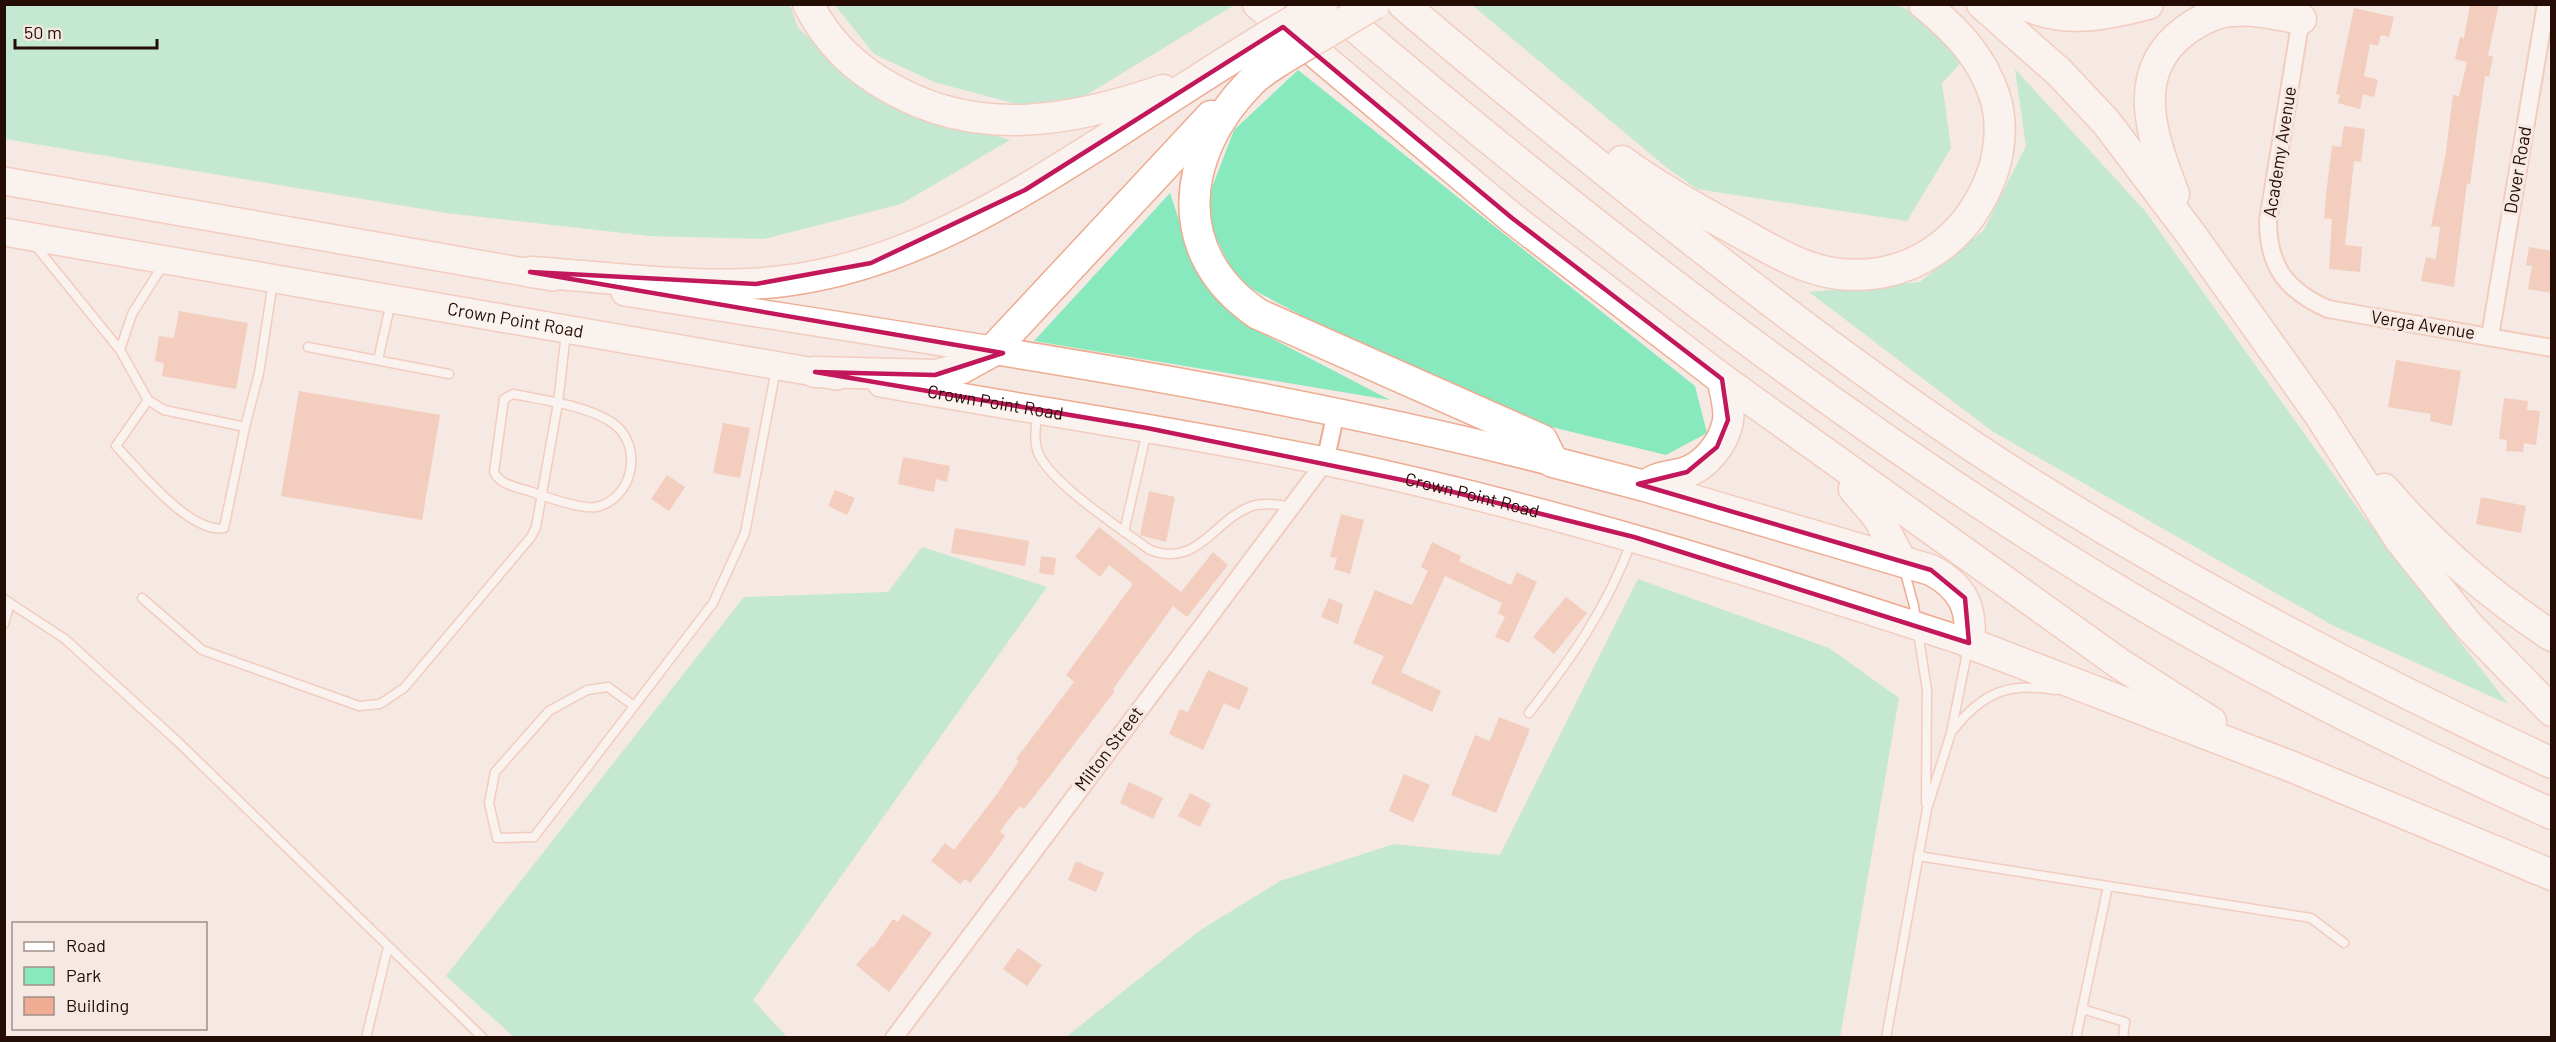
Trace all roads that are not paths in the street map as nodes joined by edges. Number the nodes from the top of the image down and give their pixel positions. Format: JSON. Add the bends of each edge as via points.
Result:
{"nodes":[{"id":1,"x":808,"y":4,"type":"edge"},
{"id":2,"x":1258,"y":4,"type":"edge"},
{"id":3,"x":1322,"y":4,"type":"edge"},
{"id":4,"x":1328,"y":4,"type":"edge"},
{"id":5,"x":1374,"y":4,"type":"edge"},
{"id":6,"x":1403,"y":4,"type":"edge"},
{"id":7,"x":1924,"y":4,"type":"edge"},
{"id":8,"x":1982,"y":4,"type":"edge"},
{"id":9,"x":2023,"y":4,"type":"edge"},
{"id":10,"x":2148,"y":4,"type":"edge"},
{"id":11,"x":2546,"y":4,"type":"edge"},
{"id":12,"x":2302,"y":12,"type":"edge"},
{"id":13,"x":1276,"y":47,"type":"junction"},
{"id":14,"x":1205,"y":75,"type":"junction"},
{"id":15,"x":1251,"y":81,"type":"junction"},
{"id":16,"x":1501,"y":87,"type":"junction"},
{"id":17,"x":4,"y":181,"type":"edge"},
{"id":18,"x":2190,"y":233,"type":"junction"},
{"id":19,"x":16,"y":234,"type":"edge"},
{"id":20,"x":166,"y":260,"type":"junction"},
{"id":21,"x":530,"y":272,"type":"junction"},
{"id":22,"x":273,"y":279,"type":"junction"},
{"id":23,"x":2297,"y":293,"type":"joint"},
{"id":24,"x":392,"y":300,"type":"junction"},
{"id":25,"x":566,"y":329,"type":"junction"},
{"id":26,"x":2490,"y":336,"type":"junction"},
{"id":27,"x":308,"y":347,"type":"dead end"},
{"id":28,"x":2552,"y":348,"type":"edge"},
{"id":29,"x":120,"y":350,"type":"junction"},
{"id":30,"x":991,"y":351,"type":"junction"},
{"id":31,"x":378,"y":360,"type":"junction"},
{"id":32,"x":776,"y":365,"type":"junction"},
{"id":33,"x":815,"y":372,"type":"junction"},
{"id":34,"x":449,"y":374,"type":"dead end"},
{"id":35,"x":1722,"y":379,"type":"junction"},
{"id":36,"x":148,"y":400,"type":"junction"},
{"id":37,"x":558,"y":403,"type":"junction"},
{"id":38,"x":1037,"y":409,"type":"junction"},
{"id":39,"x":1336,"y":412,"type":"junction"},
{"id":40,"x":2319,"y":414,"type":"junction"},
{"id":41,"x":245,"y":427,"type":"junction"},
{"id":42,"x":1148,"y":428,"type":"junction"},
{"id":43,"x":1815,"y":447,"type":"junction"},
{"id":44,"x":1325,"y":462,"type":"junction"},
{"id":45,"x":1553,"y":462,"type":"junction"},
{"id":46,"x":1645,"y":486,"type":"junction"},
{"id":47,"x":540,"y":495,"type":"junction"},
{"id":48,"x":1290,"y":506,"type":"junction"},
{"id":49,"x":1125,"y":532,"type":"junction"},
{"id":50,"x":1634,"y":537,"type":"junction"},
{"id":51,"x":1900,"y":559,"type":"junction"},
{"id":52,"x":142,"y":598,"type":"dead end"},
{"id":53,"x":7,"y":601,"type":"edge"},
{"id":54,"x":4,"y":624,"type":"edge"},
{"id":55,"x":1917,"y":626,"type":"junction"},
{"id":56,"x":2552,"y":636,"type":"edge"},
{"id":57,"x":1969,"y":643,"type":"junction"},
{"id":58,"x":2064,"y":692,"type":"dead end"},
{"id":59,"x":2074,"y":694,"type":"dead end"},
{"id":60,"x":634,"y":706,"type":"junction"},
{"id":61,"x":2136,"y":708,"type":"junction"},
{"id":62,"x":2552,"y":711,"type":"edge"},
{"id":63,"x":1529,"y":713,"type":"dead end"},
{"id":64,"x":1951,"y":733,"type":"junction"},
{"id":65,"x":2552,"y":763,"type":"edge"},
{"id":66,"x":2290,"y":766,"type":"junction"},
{"id":67,"x":1926,"y":809,"type":"junction"},
{"id":68,"x":2552,"y":814,"type":"edge"},
{"id":69,"x":1918,"y":856,"type":"junction"},
{"id":70,"x":2552,"y":875,"type":"edge"},
{"id":71,"x":2108,"y":886,"type":"junction"},
{"id":72,"x":2344,"y":943,"type":"dead end"},
{"id":73,"x":388,"y":947,"type":"junction"},
{"id":74,"x":2082,"y":1009,"type":"junction"},
{"id":75,"x":366,"y":1038,"type":"edge"},
{"id":76,"x":483,"y":1038,"type":"edge"},
{"id":77,"x":894,"y":1038,"type":"edge"},
{"id":78,"x":1886,"y":1038,"type":"edge"},
{"id":79,"x":2076,"y":1038,"type":"edge"},
{"id":80,"x":2123,"y":1038,"type":"edge"}],
"edges":[{"from":1,"to":14,"type":"highway","via":[[825,34],[862,70],[919,103],[965,117],[1004,121],[1058,118],[1097,111]]},
{"from":2,"to":35,"type":"highway","via":[[1503,211]]},
{"from":3,"to":13,"type":"highway","bridge":true},
{"from":4,"to":68,"type":"highway","via":[[1621,244],[1800,379],[1993,511],[2088,572],[2301,693]]},
{"from":5,"to":13,"type":"highway","bridge":true},
{"from":6,"to":16,"type":"highway"},
{"from":7,"to":16,"type":"highway","via":[[1973,51],[1987,76],[1996,99],[1999,148],[1986,190],[1964,227],[1930,255],[1888,271],[1838,274],[1792,260],[1641,175],[1557,111]]},
{"from":8,"to":18,"type":"highway","via":[[2082,96],[2127,148]]},
{"from":9,"to":10,"type":"highway","via":[[2045,13],[2093,17]]},
{"from":11,"to":26,"type":"street","name":"Dover Road"},
{"from":12,"to":18,"type":"highway","via":[[2219,13],[2180,34],[2159,62],[2150,94],[2152,131]]},
{"from":12,"to":23,"type":"street","name":"Academy Avenue","via":[[2268,221],[2271,252]]},
{"from":13,"to":14,"type":"highway"},
{"from":13,"to":15,"type":"highway"},
{"from":14,"to":21,"type":"highway","via":[[1002,202],[916,245],[860,266],[805,278],[731,284]]},
{"from":15,"to":30,"type":"highway","via":[[1211,116]]},
{"from":15,"to":45,"type":"highway","via":[[1209,136],[1194,185],[1199,236],[1227,288],[1258,314],[1542,440]]},
{"from":16,"to":65,"type":"highway","via":[[1785,314],[2019,476],[2255,616],[2413,699]]},
{"from":17,"to":21,"type":"highway"},
{"from":18,"to":40,"type":"highway"},
{"from":19,"to":20,"type":"highway","name":"Crown Point Road"},
{"from":19,"to":29,"type":"lane"},
{"from":20,"to":22,"type":"highway","name":"Crown Point Road"},
{"from":20,"to":29,"type":"lane","via":[[132,314]]},
{"from":21,"to":30,"type":"highway","via":[[616,290]]},
{"from":22,"to":24,"type":"highway","name":"Crown Point Road"},
{"from":22,"to":41,"type":"lane","via":[[259,373]]},
{"from":23,"to":26,"type":"street","name":"Verga Avenue","via":[[2328,309]]},
{"from":24,"to":25,"type":"highway","name":"Crown Point Road"},
{"from":24,"to":31,"type":"lane"},
{"from":25,"to":32,"type":"highway","name":"Crown Point Road"},
{"from":25,"to":37,"type":"lane"},
{"from":26,"to":28,"type":"street","name":"Verga Avenue"},
{"from":27,"to":31,"type":"lane"},
{"from":29,"to":36,"type":"lane"},
{"from":30,"to":33,"type":"highway","via":[[960,369],[935,375]]},
{"from":30,"to":39,"type":"highway"},
{"from":31,"to":34,"type":"lane"},
{"from":32,"to":33,"type":"highway","name":"Crown Point Road"},
{"from":32,"to":60,"type":"lane","via":[[745,533],[713,603]]},
{"from":33,"to":38,"type":"highway","name":"Crown Point Road"},
{"from":35,"to":43,"type":"highway"},
{"from":35,"to":46,"type":"highway","via":[[1728,420],[1717,447],[1687,472],[1657,477]]},
{"from":36,"to":41,"type":"lane","via":[[164,410]]},
{"from":36,"to":41,"type":"lane","via":[[116,446],[193,520],[214,530],[224,528]]},
{"from":37,"to":47,"type":"lane"},
{"from":37,"to":47,"type":"lane","via":[[513,394],[504,399],[494,472],[500,481]]},
{"from":37,"to":47,"type":"lane","via":[[605,418],[616,426],[627,438],[632,452],[630,472],[625,486],[614,498],[592,508]]},
{"from":38,"to":42,"type":"highway","name":"Crown Point Road"},
{"from":38,"to":49,"type":"lane","via":[[1035,439],[1039,455],[1053,474]]},
{"from":39,"to":44,"type":"street"},
{"from":39,"to":45,"type":"highway"},
{"from":40,"to":56,"type":"highway","via":[[2441,551]]},
{"from":40,"to":62,"type":"highway","via":[[2375,506],[2443,596]]},
{"from":42,"to":44,"type":"highway","name":"Crown Point Road"},
{"from":42,"to":49,"type":"lane"},
{"from":43,"to":51,"type":"highway","via":[[1878,517]]},
{"from":43,"to":66,"type":"highway","via":[[2120,664]]},
{"from":44,"to":48,"type":"street","name":"Milton Street"},
{"from":44,"to":50,"type":"highway","name":"Crown Point Road"},
{"from":45,"to":46,"type":"highway"},
{"from":46,"to":51,"type":"highway"},
{"from":47,"to":52,"type":"lane","via":[[531,537],[404,688],[380,704],[359,706],[202,650]]},
{"from":48,"to":49,"type":"lane","via":[[1253,506],[1176,555],[1149,550]]},
{"from":48,"to":77,"type":"street","name":"Milton Street"},
{"from":50,"to":55,"type":"highway","name":"Crown Point Road"},
{"from":50,"to":63,"type":"lane","via":[[1585,637]]},
{"from":51,"to":55,"type":"lane","via":[[1911,590]]},
{"from":51,"to":57,"type":"highway","via":[[1931,570],[1965,598],[1970,611]]},
{"from":53,"to":54,"type":"lane"},
{"from":53,"to":73,"type":"lane","via":[[74,646]]},
{"from":55,"to":57,"type":"highway","name":"Crown Point Road"},
{"from":55,"to":67,"type":"lane","via":[[1928,708]]},
{"from":57,"to":61,"type":"highway"},
{"from":57,"to":64,"type":"lane"},
{"from":58,"to":64,"type":"lane","via":[[2035,687],[2004,689],[1969,710]]},
{"from":59,"to":61,"type":"lane"},
{"from":60,"to":60,"type":"lane","via":[[534,837],[497,838],[489,803],[495,772],[549,711],[586,690],[608,687]]},
{"from":61,"to":66,"type":"highway"},
{"from":64,"to":67,"type":"lane"},
{"from":66,"to":70,"type":"highway"},
{"from":67,"to":69,"type":"lane"},
{"from":69,"to":71,"type":"lane"},
{"from":69,"to":78,"type":"lane"},
{"from":71,"to":72,"type":"lane","via":[[2311,918]]},
{"from":71,"to":74,"type":"lane"},
{"from":73,"to":75,"type":"lane"},
{"from":73,"to":76,"type":"lane"},
{"from":74,"to":79,"type":"lane"},
{"from":74,"to":80,"type":"lane","via":[[2125,1022]]}]}
